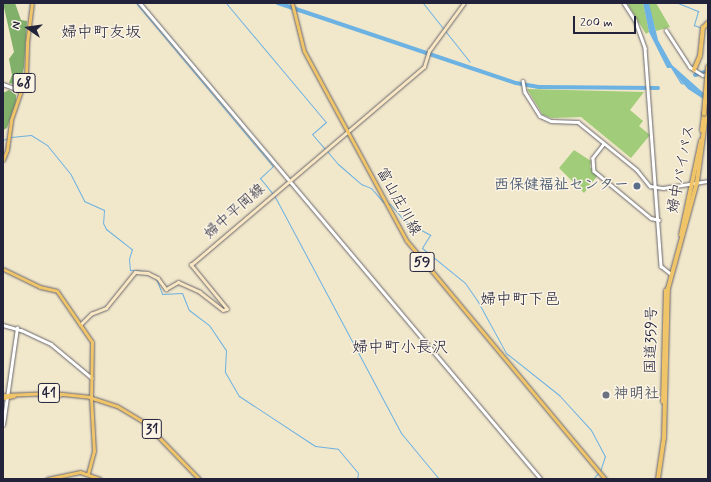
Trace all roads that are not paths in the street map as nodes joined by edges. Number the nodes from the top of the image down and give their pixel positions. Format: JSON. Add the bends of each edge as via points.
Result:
{"nodes":[{"id":1,"x":32,"y":3,"type":"edge"},
{"id":2,"x":140,"y":3,"type":"edge"},
{"id":3,"x":464,"y":3,"type":"edge"},
{"id":4,"x":624,"y":3,"type":"edge"},
{"id":5,"x":293,"y":7,"type":"edge"},
{"id":6,"x":708,"y":24,"type":"edge"},
{"id":7,"x":666,"y":30,"type":"dead end"},
{"id":8,"x":708,"y":67,"type":"edge"},
{"id":9,"x":695,"y":70,"type":"junction"},
{"id":10,"x":708,"y":74,"type":"edge"},
{"id":11,"x":523,"y":81,"type":"dead end"},
{"id":12,"x":3,"y":84,"type":"edge"},
{"id":13,"x":21,"y":91,"type":"junction"},
{"id":14,"x":708,"y":100,"type":"edge"},
{"id":15,"x":705,"y":115,"type":"junction"},
{"id":16,"x":348,"y":132,"type":"junction"},
{"id":17,"x":604,"y":144,"type":"junction"},
{"id":18,"x":3,"y":160,"type":"edge"},
{"id":19,"x":288,"y":180,"type":"junction"},
{"id":20,"x":708,"y":181,"type":"edge"},
{"id":21,"x":695,"y":182,"type":"junction"},
{"id":22,"x":657,"y":188,"type":"junction"},
{"id":23,"x":659,"y":220,"type":"junction"},
{"id":24,"x":3,"y":269,"type":"edge"},
{"id":25,"x":670,"y":274,"type":"junction"},
{"id":26,"x":3,"y":325,"type":"edge"},
{"id":27,"x":80,"y":325,"type":"junction"},
{"id":28,"x":17,"y":328,"type":"junction"},
{"id":29,"x":92,"y":378,"type":"junction"},
{"id":30,"x":5,"y":396,"type":"edge"},
{"id":31,"x":91,"y":398,"type":"junction"},
{"id":32,"x":3,"y":425,"type":"edge"},
{"id":33,"x":88,"y":473,"type":"junction"},
{"id":34,"x":47,"y":479,"type":"edge"},
{"id":35,"x":100,"y":479,"type":"edge"},
{"id":36,"x":199,"y":479,"type":"edge"},
{"id":37,"x":541,"y":479,"type":"edge"},
{"id":38,"x":605,"y":479,"type":"edge"},
{"id":39,"x":656,"y":479,"type":"edge"}],
"edges":[{"from":1,"to":13,"type":"main road","number":"68","via":[[27,43],[28,69]]},
{"from":2,"to":19,"type":"street"},
{"from":3,"to":16,"type":"main road","name":"婦中平岡線","via":[[429,51],[424,67]]},
{"from":4,"to":22,"type":"street","via":[[635,20],[645,48]]},
{"from":5,"to":16,"type":"main road","name":"富山庄川線","number":"59","via":[[304,51]]},
{"from":6,"to":9,"type":"highway","via":[[703,28],[700,56]]},
{"from":7,"to":9,"type":"street"},
{"from":8,"to":15,"type":"highway","name":"婦中バイパス","bridge":true},
{"from":9,"to":10,"type":"street","via":[[703,75]]},
{"from":11,"to":17,"type":"street","via":[[540,116],[551,121],[578,122]]},
{"from":12,"to":13,"type":"street"},
{"from":13,"to":18,"type":"main road","number":"68","via":[[11,120]]},
{"from":14,"to":15,"type":"highway","name":"婦中バイパス","bridge":true},
{"from":15,"to":21,"type":"highway","name":"婦中バイパス"},
{"from":16,"to":19,"type":"main road","name":"婦中平岡線"},
{"from":16,"to":38,"type":"main road","name":"富山庄川線","number":"59","via":[[406,240]]},
{"from":17,"to":22,"type":"street","via":[[637,170],[646,183]]},
{"from":17,"to":23,"type":"street","via":[[593,158],[594,171],[650,218]]},
{"from":19,"to":27,"type":"main road","name":"婦中平岡線","via":[[191,265],[227,309],[224,310],[200,292],[178,282],[166,289],[155,276],[134,272],[106,308],[91,314]]},
{"from":19,"to":37,"type":"street"},
{"from":20,"to":21,"type":"street"},
{"from":21,"to":22,"type":"street"},
{"from":21,"to":25,"type":"highway","name":"婦中バイパス"},
{"from":22,"to":23,"type":"street"},
{"from":23,"to":25,"type":"street","via":[[662,266]]},
{"from":24,"to":27,"type":"main road","via":[[40,287],[57,291]]},
{"from":25,"to":39,"type":"highway","name":"国道359号","via":[[664,307],[662,437]]},
{"from":26,"to":28,"type":"street"},
{"from":27,"to":29,"type":"main road","via":[[92,342]]},
{"from":28,"to":29,"type":"street","via":[[61,351]]},
{"from":28,"to":30,"type":"street"},
{"from":29,"to":31,"type":"main road"},
{"from":30,"to":31,"type":"main road","number":"41","via":[[52,393]]},
{"from":30,"to":32,"type":"street"},
{"from":31,"to":33,"type":"main road","via":[[94,451]]},
{"from":31,"to":36,"type":"main road","number":"31","via":[[135,415]]},
{"from":33,"to":34,"type":"main road","via":[[72,473]]},
{"from":33,"to":35,"type":"main road"}]}
